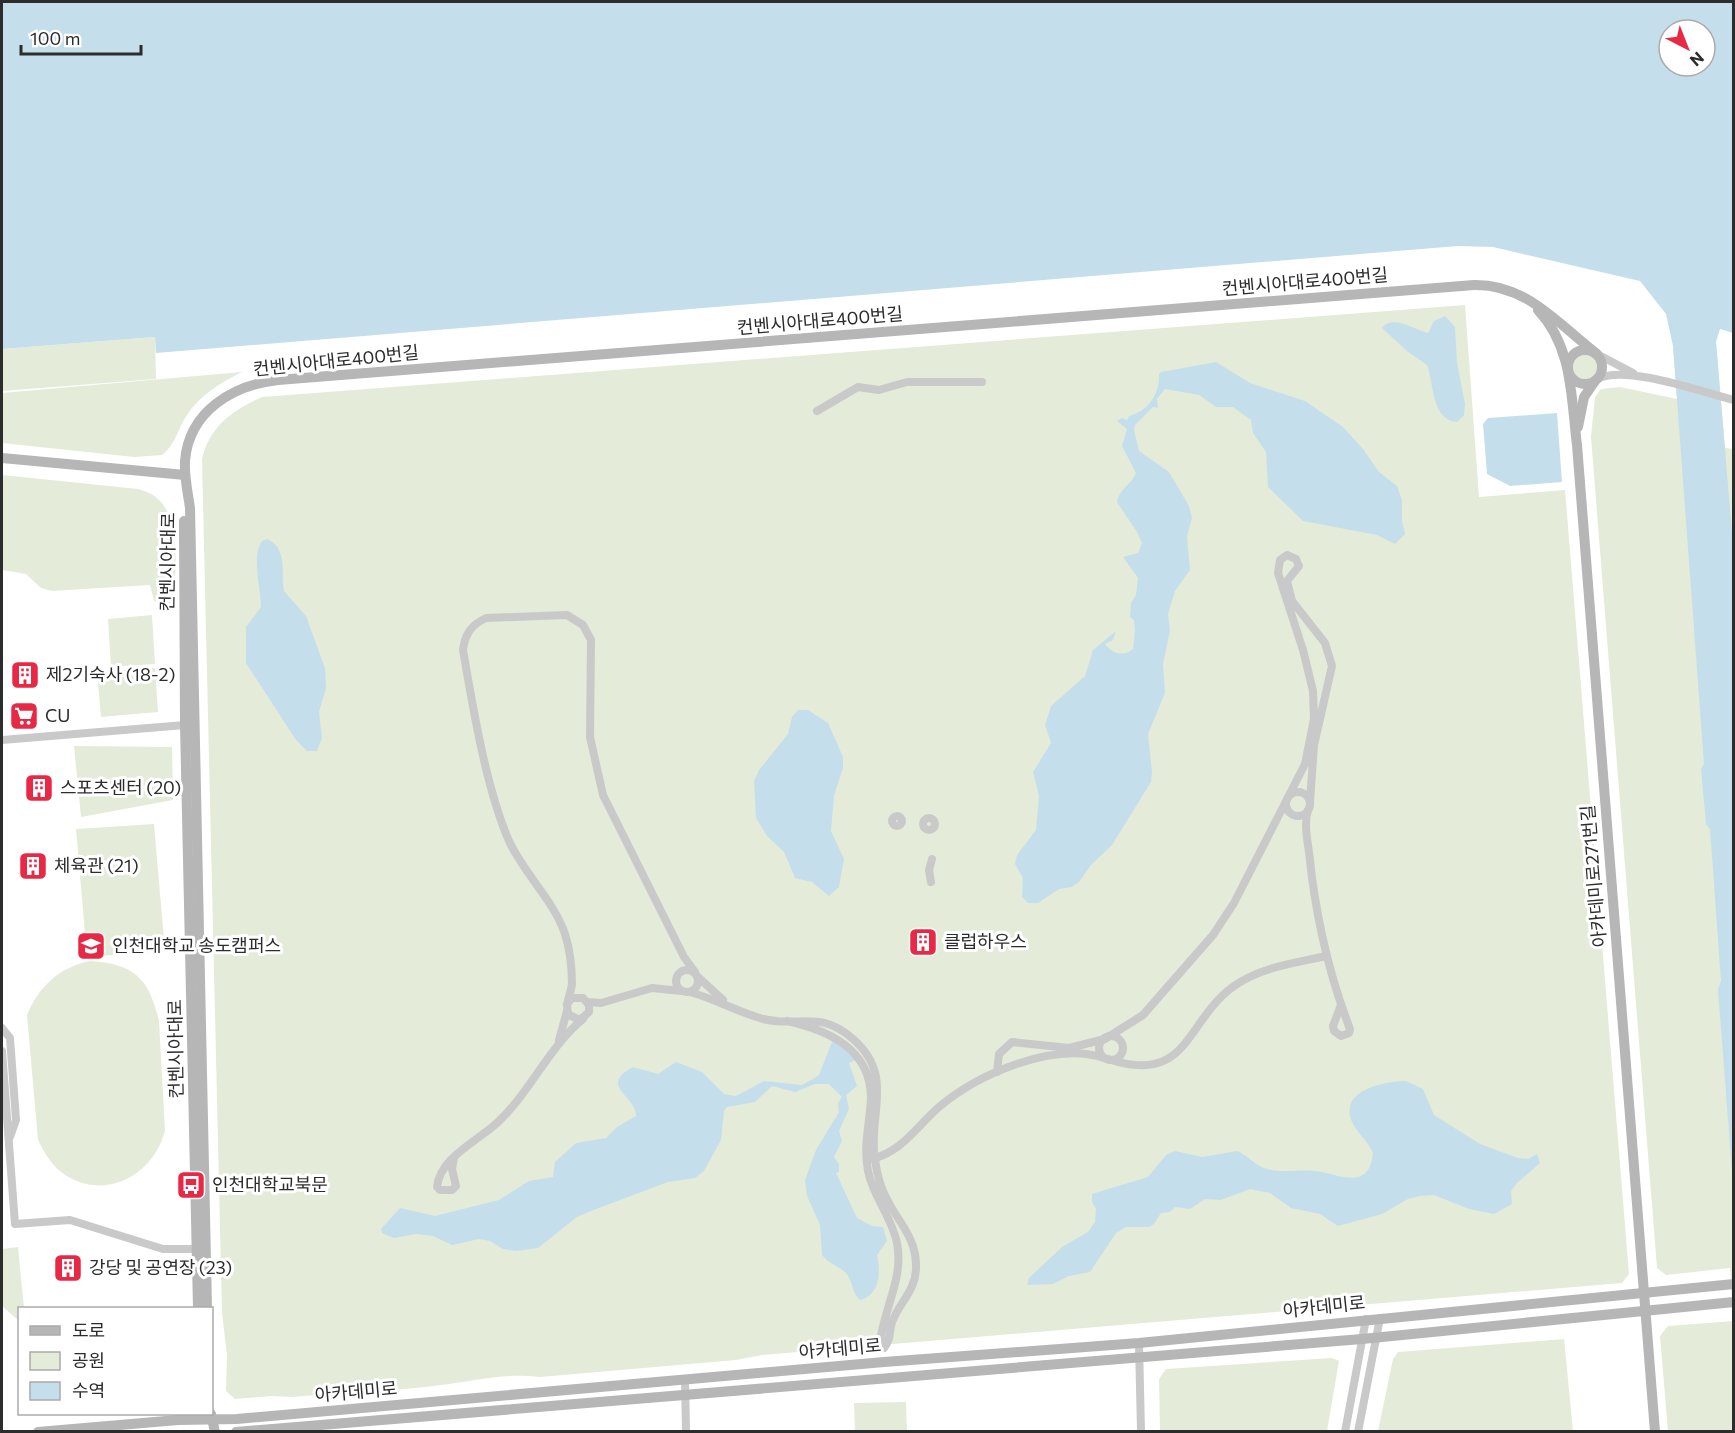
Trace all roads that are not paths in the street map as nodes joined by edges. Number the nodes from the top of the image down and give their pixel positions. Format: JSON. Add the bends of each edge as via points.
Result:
{"nodes":[{"id":1,"x":1531,"y":302,"type":"junction"},
{"id":2,"x":1597,"y":354,"type":"junction"},
{"id":3,"x":1569,"y":372,"type":"junction"},
{"id":4,"x":1646,"y":378,"type":"junction"},
{"id":5,"x":1596,"y":380,"type":"junction"},
{"id":6,"x":982,"y":382,"type":"dead end"},
{"id":7,"x":1733,"y":399,"type":"edge"},
{"id":8,"x":817,"y":411,"type":"dead end"},
{"id":9,"x":1577,"y":445,"type":"junction"},
{"id":10,"x":2,"y":458,"type":"edge"},
{"id":11,"x":185,"y":475,"type":"junction"},
{"id":12,"x":187,"y":491,"type":"junction"},
{"id":13,"x":185,"y":725,"type":"junction"},
{"id":14,"x":2,"y":740,"type":"edge"},
{"id":15,"x":1288,"y":798,"type":"junction"},
{"id":16,"x":1309,"y":806,"type":"junction"},
{"id":17,"x":1289,"y":812,"type":"junction"},
{"id":18,"x":1278,"y":816,"type":"junction"},
{"id":19,"x":1303,"y":818,"type":"junction"},
{"id":20,"x":932,"y":859,"type":"dead end"},
{"id":21,"x":931,"y":882,"type":"dead end"},
{"id":22,"x":1326,"y":956,"type":"junction"},
{"id":23,"x":684,"y":957,"type":"junction"},
{"id":24,"x":681,"y":971,"type":"junction"},
{"id":25,"x":697,"y":974,"type":"junction"},
{"id":26,"x":676,"y":981,"type":"junction"},
{"id":27,"x":572,"y":988,"type":"junction"},
{"id":28,"x":667,"y":988,"type":"junction"},
{"id":29,"x":686,"y":991,"type":"junction"},
{"id":30,"x":580,"y":997,"type":"junction"},
{"id":31,"x":608,"y":1001,"type":"junction"},
{"id":32,"x":588,"y":1002,"type":"junction"},
{"id":33,"x":729,"y":1005,"type":"junction"},
{"id":34,"x":1341,"y":1005,"type":"dead end"},
{"id":35,"x":567,"y":1007,"type":"junction"},
{"id":36,"x":586,"y":1017,"type":"junction"},
{"id":37,"x":787,"y":1021,"type":"junction"},
{"id":38,"x":2,"y":1028,"type":"edge"},
{"id":39,"x":839,"y":1028,"type":"junction"},
{"id":40,"x":1125,"y":1029,"type":"junction"},
{"id":41,"x":832,"y":1035,"type":"junction"},
{"id":42,"x":1106,"y":1038,"type":"junction"},
{"id":43,"x":558,"y":1042,"type":"junction"},
{"id":44,"x":1122,"y":1047,"type":"junction"},
{"id":45,"x":858,"y":1050,"type":"junction"},
{"id":46,"x":2,"y":1051,"type":"edge"},
{"id":47,"x":1106,"y":1059,"type":"junction"},
{"id":48,"x":1132,"y":1066,"type":"junction"},
{"id":49,"x":997,"y":1072,"type":"junction"},
{"id":50,"x":9,"y":1138,"type":"junction"},
{"id":51,"x":454,"y":1158,"type":"dead end"},
{"id":52,"x":871,"y":1159,"type":"junction"},
{"id":53,"x":196,"y":1249,"type":"junction"},
{"id":54,"x":915,"y":1255,"type":"junction"},
{"id":55,"x":899,"y":1257,"type":"junction"},
{"id":56,"x":896,"y":1285,"type":"junction"},
{"id":57,"x":1731,"y":1285,"type":"edge"},
{"id":58,"x":912,"y":1290,"type":"junction"},
{"id":59,"x":1732,"y":1303,"type":"edge"},
{"id":60,"x":1645,"y":1304,"type":"junction"},
{"id":61,"x":198,"y":1307,"type":"edge"},
{"id":62,"x":207,"y":1307,"type":"edge"},
{"id":63,"x":1380,"y":1318,"type":"junction"},
{"id":64,"x":1366,"y":1319,"type":"junction"},
{"id":65,"x":1376,"y":1338,"type":"junction"},
{"id":66,"x":1362,"y":1339,"type":"junction"},
{"id":67,"x":1139,"y":1343,"type":"junction"},
{"id":68,"x":1140,"y":1358,"type":"junction"},
{"id":69,"x":685,"y":1379,"type":"junction"},
{"id":70,"x":686,"y":1396,"type":"junction"},
{"id":71,"x":206,"y":1416,"type":"edge"},
{"id":72,"x":38,"y":1431,"type":"edge"},
{"id":73,"x":199,"y":1431,"type":"edge"},
{"id":74,"x":215,"y":1431,"type":"edge"},
{"id":75,"x":236,"y":1431,"type":"edge"},
{"id":76,"x":686,"y":1431,"type":"edge"},
{"id":77,"x":1141,"y":1431,"type":"edge"},
{"id":78,"x":1345,"y":1431,"type":"edge"},
{"id":79,"x":1358,"y":1431,"type":"edge"},
{"id":80,"x":1655,"y":1431,"type":"edge"}],
"edges":[{"from":1,"to":2,"type":"main road","name":"컨벤시아대로400번길","via":[[1550,313]]},
{"from":1,"to":3,"type":"main road","via":[[1557,334]]},
{"from":1,"to":11,"type":"main road","name":"컨벤시아대로400번길","via":[[1512,291],[1474,285],[264,382],[229,394],[207,412],[188,445]]},
{"from":2,"to":3,"type":"main road","via":[[1587,350],[1576,352],[1569,360]]},
{"from":2,"to":4,"type":"street"},
{"from":2,"to":5,"type":"main road","via":[[1603,367]]},
{"from":3,"to":5,"type":"main road","via":[[1578,383],[1586,385]]},
{"from":3,"to":9,"type":"main road"},
{"from":4,"to":5,"type":"street","via":[[1616,374]]},
{"from":4,"to":7,"type":"street"},
{"from":5,"to":9,"type":"main road","via":[[1584,398]]},
{"from":6,"to":8,"type":"street","via":[[908,382],[879,390],[858,387]]},
{"from":9,"to":60,"type":"main road","name":"아카데미로271번길"},
{"from":10,"to":11,"type":"main road"},
{"from":11,"to":12,"type":"main road","name":"컨벤시아대로400번길"},
{"from":12,"to":13,"type":"main road","name":"컨벤시아대로","via":[[183,537]]},
{"from":12,"to":62,"type":"main road","name":"컨벤시아대로"},
{"from":13,"to":14,"type":"street"},
{"from":13,"to":53,"type":"main road","name":"컨벤시아대로"},
{"from":15,"to":16,"type":"street","via":[[1302,793]]},
{"from":15,"to":16,"type":"street","via":[[1308,757],[1314,707],[1311,676],[1278,573],[1280,560],[1287,555],[1296,558],[1299,566],[1287,581],[1289,595],[1325,643],[1332,666],[1314,745]]},
{"from":15,"to":17,"type":"street"},
{"from":15,"to":18,"type":"street"},
{"from":16,"to":19,"type":"street"},
{"from":17,"to":18,"type":"street"},
{"from":17,"to":19,"type":"street"},
{"from":18,"to":40,"type":"street","via":[[1234,903],[1213,935],[1149,1009]]},
{"from":19,"to":22,"type":"street"},
{"from":20,"to":21,"type":"street"},
{"from":22,"to":34,"type":"street"},
{"from":22,"to":48,"type":"street","via":[[1272,968],[1240,982],[1216,1002],[1180,1050],[1160,1062]]},
{"from":23,"to":24,"type":"street"},
{"from":23,"to":25,"type":"street"},
{"from":23,"to":27,"type":"street","via":[[598,780],[590,737],[591,646],[587,629],[567,615],[486,618],[466,634],[464,650],[493,792],[519,861],[561,924]]},
{"from":24,"to":25,"type":"street","via":[[688,969]]},
{"from":24,"to":26,"type":"street"},
{"from":25,"to":29,"type":"street","via":[[698,984]]},
{"from":25,"to":33,"type":"street"},
{"from":26,"to":28,"type":"street"},
{"from":26,"to":29,"type":"street"},
{"from":27,"to":30,"type":"street"},
{"from":27,"to":35,"type":"street"},
{"from":28,"to":29,"type":"street"},
{"from":28,"to":31,"type":"street","via":[[638,990]]},
{"from":29,"to":33,"type":"street"},
{"from":30,"to":32,"type":"street"},
{"from":30,"to":35,"type":"street","via":[[572,998]]},
{"from":31,"to":32,"type":"street"},
{"from":31,"to":36,"type":"street"},
{"from":32,"to":36,"type":"street"},
{"from":33,"to":37,"type":"street","via":[[763,1019]]},
{"from":35,"to":36,"type":"street","via":[[572,1018]]},
{"from":35,"to":43,"type":"street"},
{"from":36,"to":43,"type":"street"},
{"from":37,"to":39,"type":"street","via":[[818,1020]]},
{"from":37,"to":41,"type":"street"},
{"from":38,"to":50,"type":"street","via":[[10,1038],[16,1120]]},
{"from":39,"to":41,"type":"street"},
{"from":39,"to":45,"type":"street"},
{"from":40,"to":42,"type":"street"},
{"from":40,"to":44,"type":"street"},
{"from":41,"to":45,"type":"street"},
{"from":42,"to":44,"type":"street","via":[[1116,1038]]},
{"from":42,"to":47,"type":"street","via":[[1100,1048]]},
{"from":42,"to":49,"type":"street","via":[[1069,1048],[1012,1042],[999,1054]]},
{"from":43,"to":51,"type":"street","via":[[511,1109]]},
{"from":44,"to":47,"type":"street","via":[[1118,1058]]},
{"from":44,"to":48,"type":"street","via":[[1124,1059]]},
{"from":45,"to":52,"type":"street","via":[[870,1088],[866,1134]]},
{"from":46,"to":50,"type":"street"},
{"from":47,"to":48,"type":"street"},
{"from":47,"to":49,"type":"street","via":[[1085,1053],[1064,1054]]},
{"from":49,"to":52,"type":"street","via":[[954,1096],[893,1152]]},
{"from":50,"to":53,"type":"street","via":[[15,1224],[69,1220],[163,1249]]},
{"from":52,"to":54,"type":"street","via":[[882,1189],[912,1239]]},
{"from":52,"to":55,"type":"street","via":[[874,1191],[894,1233]]},
{"from":53,"to":61,"type":"main road","name":"컨벤시아대로"},
{"from":54,"to":55,"type":"street"},
{"from":54,"to":58,"type":"street"},
{"from":55,"to":56,"type":"street"},
{"from":56,"to":58,"type":"street"},
{"from":56,"to":58,"type":"street","via":[[882,1328],[880,1342],[884,1348],[896,1315]]},
{"from":57,"to":60,"type":"main road"},
{"from":59,"to":60,"type":"main road"},
{"from":60,"to":63,"type":"main road","name":"아카데미로"},
{"from":60,"to":65,"type":"main road","name":"아카데미로"},
{"from":60,"to":80,"type":"main road","name":"아카데미로271번길"},
{"from":63,"to":64,"type":"main road","name":"아카데미로"},
{"from":63,"to":65,"type":"street"},
{"from":64,"to":66,"type":"street"},
{"from":64,"to":67,"type":"main road","name":"아카데미로"},
{"from":65,"to":66,"type":"main road","name":"아카데미로"},
{"from":65,"to":79,"type":"street"},
{"from":66,"to":68,"type":"main road","name":"아카데미로"},
{"from":66,"to":78,"type":"street"},
{"from":67,"to":68,"type":"street"},
{"from":67,"to":69,"type":"main road","name":"아카데미로"},
{"from":68,"to":70,"type":"main road","name":"아카데미로"},
{"from":68,"to":77,"type":"street"},
{"from":69,"to":70,"type":"street"},
{"from":69,"to":71,"type":"main road","name":"아카데미로","via":[[237,1419]]},
{"from":70,"to":75,"type":"main road","name":"아카데미로"},
{"from":70,"to":76,"type":"street"},
{"from":71,"to":72,"type":"main road","name":"아카데미로"},
{"from":71,"to":73,"type":"main road"},
{"from":71,"to":74,"type":"main road"}]}
